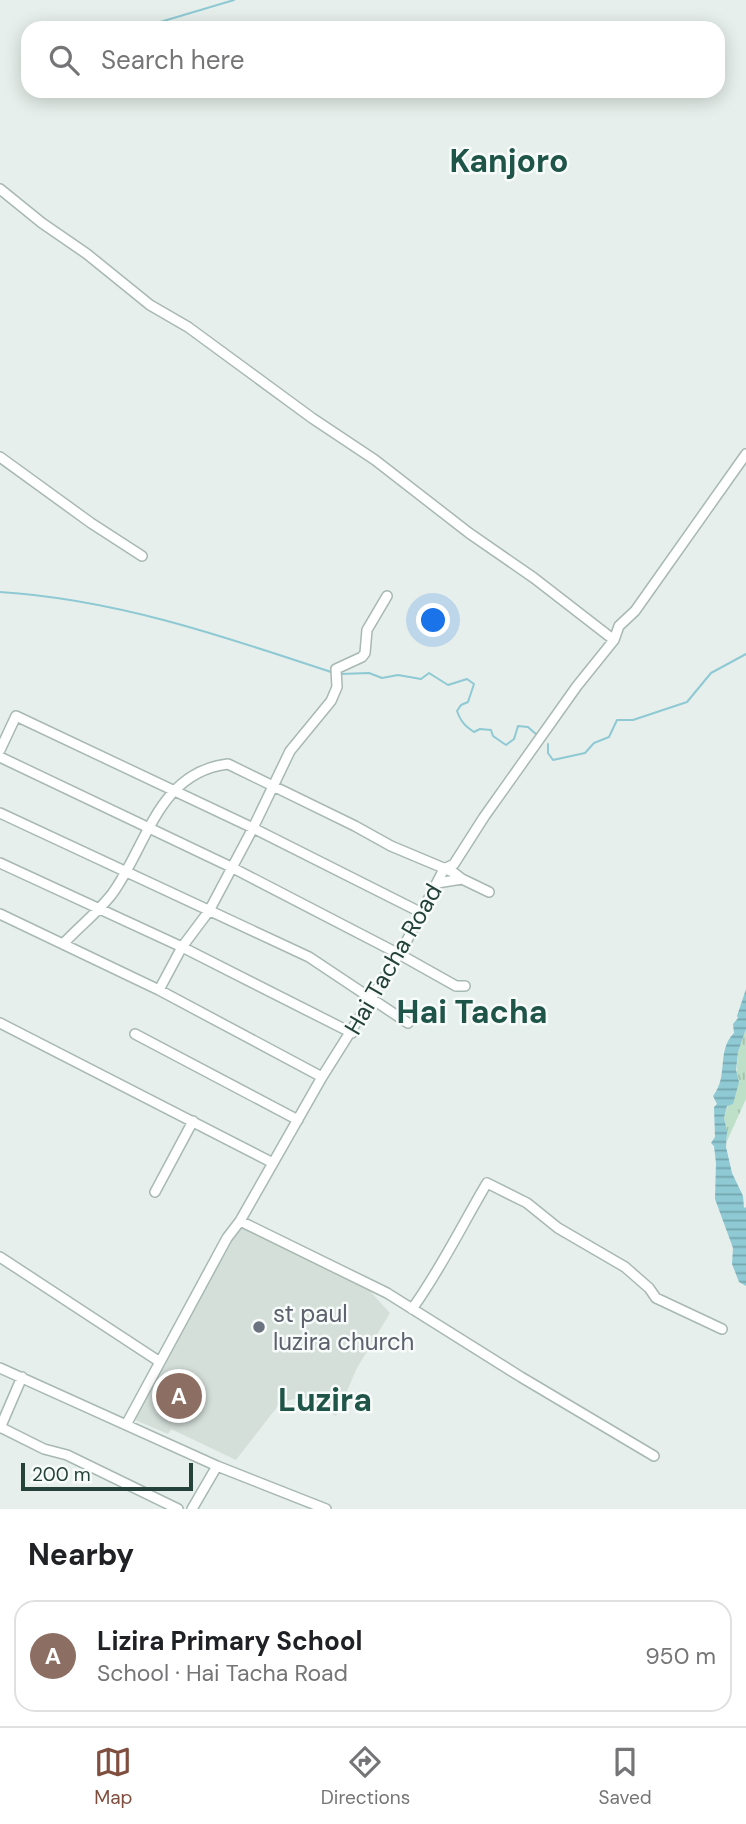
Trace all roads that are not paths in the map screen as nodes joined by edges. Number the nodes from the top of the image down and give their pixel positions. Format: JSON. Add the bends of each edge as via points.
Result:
{"nodes":[{"id":1,"x":0,"y":189,"type":"edge"},
{"id":2,"x":746,"y":454,"type":"edge"},
{"id":3,"x":0,"y":457,"type":"edge"},
{"id":4,"x":142,"y":556,"type":"dead end"},
{"id":5,"x":387,"y":596,"type":"dead end"},
{"id":6,"x":614,"y":639,"type":"junction"},
{"id":7,"x":0,"y":750,"type":"edge"},
{"id":8,"x":0,"y":757,"type":"edge"},
{"id":9,"x":272,"y":786,"type":"junction"},
{"id":10,"x":173,"y":790,"type":"junction"},
{"id":11,"x":0,"y":813,"type":"edge"},
{"id":12,"x":149,"y":828,"type":"junction"},
{"id":13,"x":253,"y":828,"type":"junction"},
{"id":14,"x":0,"y":863,"type":"edge"},
{"id":15,"x":231,"y":867,"type":"junction"},
{"id":16,"x":444,"y":869,"type":"junction"},
{"id":17,"x":125,"y":871,"type":"junction"},
{"id":18,"x":462,"y":879,"type":"junction"},
{"id":19,"x":437,"y":883,"type":"junction"},
{"id":20,"x":489,"y":892,"type":"dead end"},
{"id":21,"x":99,"y":909,"type":"junction"},
{"id":22,"x":209,"y":911,"type":"junction"},
{"id":23,"x":420,"y":912,"type":"junction"},
{"id":24,"x":0,"y":914,"type":"edge"},
{"id":25,"x":63,"y":944,"type":"junction"},
{"id":26,"x":182,"y":947,"type":"junction"},
{"id":27,"x":399,"y":954,"type":"junction"},
{"id":28,"x":465,"y":986,"type":"dead end"},
{"id":29,"x":159,"y":990,"type":"junction"},
{"id":30,"x":372,"y":1000,"type":"junction"},
{"id":31,"x":0,"y":1023,"type":"edge"},
{"id":32,"x":408,"y":1023,"type":"dead end"},
{"id":33,"x":352,"y":1033,"type":"junction"},
{"id":34,"x":135,"y":1034,"type":"dead end"},
{"id":35,"x":322,"y":1077,"type":"junction"},
{"id":36,"x":298,"y":1119,"type":"junction"},
{"id":37,"x":193,"y":1121,"type":"junction"},
{"id":38,"x":273,"y":1163,"type":"junction"},
{"id":39,"x":155,"y":1192,"type":"dead end"},
{"id":40,"x":240,"y":1221,"type":"junction"},
{"id":41,"x":0,"y":1257,"type":"edge"},
{"id":42,"x":412,"y":1309,"type":"junction"},
{"id":43,"x":722,"y":1329,"type":"dead end"},
{"id":44,"x":160,"y":1362,"type":"junction"},
{"id":45,"x":0,"y":1368,"type":"edge"},
{"id":46,"x":22,"y":1377,"type":"junction"},
{"id":47,"x":127,"y":1423,"type":"junction"},
{"id":48,"x":0,"y":1427,"type":"edge"},
{"id":49,"x":654,"y":1456,"type":"dead end"},
{"id":50,"x":217,"y":1466,"type":"junction"},
{"id":51,"x":178,"y":1509,"type":"edge"},
{"id":52,"x":192,"y":1509,"type":"edge"},
{"id":53,"x":326,"y":1509,"type":"edge"}],
"edges":[{"from":1,"to":6,"type":"street","via":[[150,305],[375,460]]},
{"from":2,"to":6,"type":"street","name":"Hai Tacha Road"},
{"from":3,"to":4,"type":"street"},
{"from":5,"to":9,"type":"street","via":[[367,630],[365,653],[336,669],[337,687],[331,701],[296,743]]},
{"from":6,"to":16,"type":"street","name":"Hai Tacha Road","via":[[454,864]]},
{"from":7,"to":10,"type":"street","via":[[16,716]]},
{"from":8,"to":12,"type":"street"},
{"from":9,"to":10,"type":"street","via":[[229,764],[208,768]]},
{"from":9,"to":13,"type":"street"},
{"from":9,"to":16,"type":"street"},
{"from":10,"to":12,"type":"street"},
{"from":10,"to":13,"type":"street"},
{"from":11,"to":17,"type":"street"},
{"from":12,"to":15,"type":"street"},
{"from":12,"to":17,"type":"street"},
{"from":13,"to":15,"type":"street"},
{"from":13,"to":23,"type":"street"},
{"from":14,"to":21,"type":"street"},
{"from":15,"to":22,"type":"street"},
{"from":15,"to":27,"type":"street"},
{"from":16,"to":18,"type":"street"},
{"from":16,"to":19,"type":"street","name":"Hai Tacha Road"},
{"from":17,"to":21,"type":"street"},
{"from":17,"to":22,"type":"street"},
{"from":18,"to":19,"type":"street"},
{"from":18,"to":20,"type":"street"},
{"from":19,"to":23,"type":"street","name":"Hai Tacha Road"},
{"from":21,"to":25,"type":"street"},
{"from":21,"to":26,"type":"street"},
{"from":22,"to":26,"type":"street"},
{"from":22,"to":30,"type":"street","via":[[309,957]]},
{"from":23,"to":27,"type":"street","name":"Hai Tacha Road"},
{"from":24,"to":25,"type":"street"},
{"from":25,"to":29,"type":"street"},
{"from":26,"to":29,"type":"street"},
{"from":26,"to":33,"type":"street"},
{"from":27,"to":28,"type":"street","via":[[456,986]]},
{"from":27,"to":30,"type":"street","name":"Hai Tacha Road"},
{"from":29,"to":35,"type":"street"},
{"from":30,"to":32,"type":"street"},
{"from":30,"to":33,"type":"street","name":"Hai Tacha Road"},
{"from":31,"to":37,"type":"street"},
{"from":33,"to":35,"type":"street","name":"Hai Tacha Road"},
{"from":34,"to":36,"type":"street"},
{"from":35,"to":36,"type":"street","name":"Hai Tacha Road"},
{"from":36,"to":38,"type":"street","name":"Hai Tacha Road"},
{"from":37,"to":38,"type":"street"},
{"from":37,"to":39,"type":"street"},
{"from":38,"to":40,"type":"street","name":"Hai Tacha Road"},
{"from":40,"to":42,"type":"street"},
{"from":40,"to":44,"type":"street","name":"Hai Tacha Road"},
{"from":41,"to":44,"type":"street"},
{"from":42,"to":43,"type":"street","via":[[487,1183],[527,1203],[568,1234],[625,1267],[656,1297]]},
{"from":42,"to":49,"type":"street"},
{"from":44,"to":47,"type":"street","name":"Hai Tacha Road"},
{"from":45,"to":46,"type":"street"},
{"from":46,"to":47,"type":"street"},
{"from":46,"to":48,"type":"street"},
{"from":47,"to":50,"type":"street"},
{"from":48,"to":51,"type":"street"},
{"from":50,"to":52,"type":"street"},
{"from":50,"to":53,"type":"street"}]}
